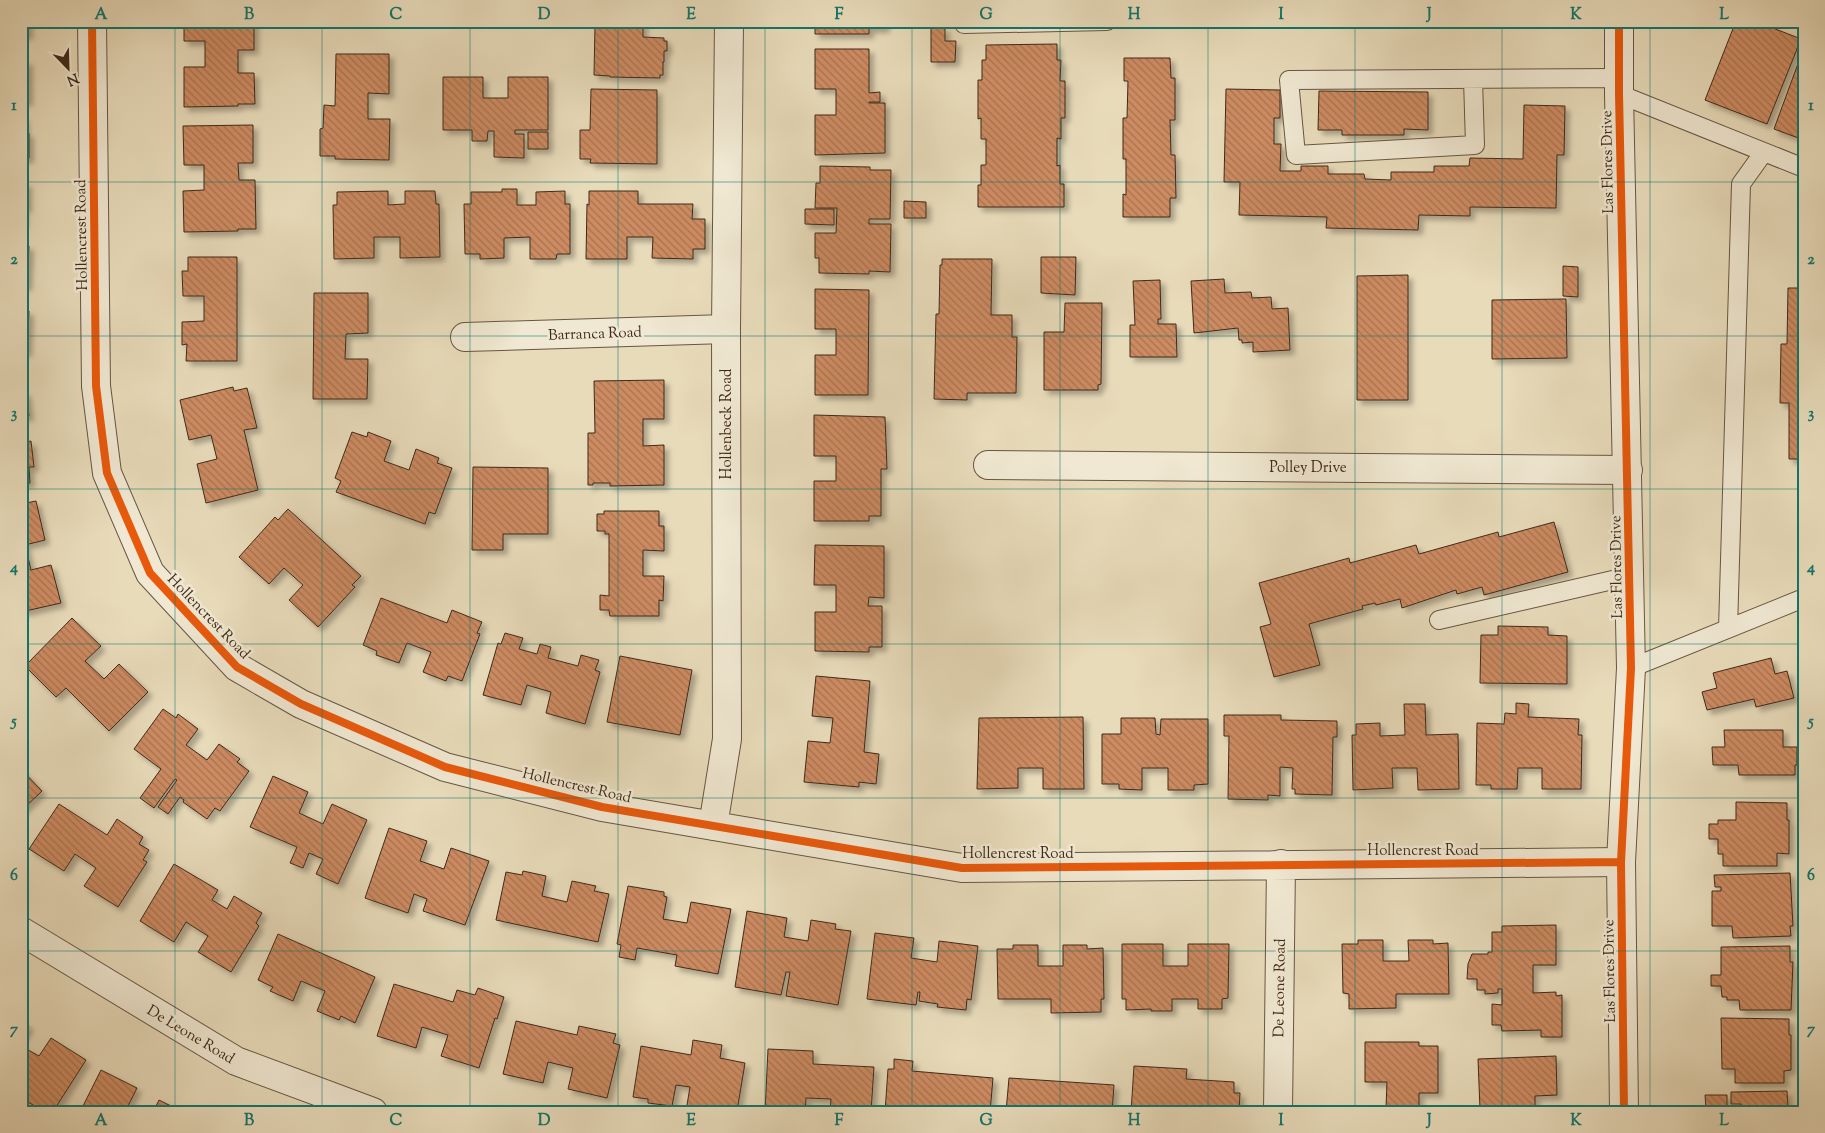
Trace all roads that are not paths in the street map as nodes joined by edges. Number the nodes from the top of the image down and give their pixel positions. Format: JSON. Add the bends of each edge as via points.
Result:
{"nodes":[{"id":1,"x":92,"y":21,"type":"edge"},
{"id":2,"x":729,"y":21,"type":"edge"},
{"id":3,"x":1107,"y":21,"type":"edge"},
{"id":4,"x":1619,"y":21,"type":"edge"},
{"id":5,"x":964,"y":24,"type":"dead end"},
{"id":6,"x":1473,"y":79,"type":"junction"},
{"id":7,"x":1619,"y":86,"type":"junction"},
{"id":8,"x":1764,"y":152,"type":"junction"},
{"id":9,"x":1804,"y":168,"type":"edge"},
{"id":10,"x":726,"y":328,"type":"junction"},
{"id":11,"x":465,"y":337,"type":"dead end"},
{"id":12,"x":988,"y":465,"type":"dead end"},
{"id":13,"x":1628,"y":470,"type":"junction"},
{"id":14,"x":1630,"y":576,"type":"junction"},
{"id":15,"x":1803,"y":604,"type":"edge"},
{"id":16,"x":1439,"y":620,"type":"dead end"},
{"id":17,"x":1728,"y":629,"type":"junction"},
{"id":18,"x":1631,"y":668,"type":"junction"},
{"id":19,"x":713,"y":826,"type":"junction"},
{"id":20,"x":1621,"y":862,"type":"junction"},
{"id":21,"x":1281,"y":864,"type":"junction"},
{"id":22,"x":21,"y":931,"type":"edge"},
{"id":23,"x":373,"y":1112,"type":"edge"},
{"id":24,"x":1278,"y":1112,"type":"edge"},
{"id":25,"x":1624,"y":1112,"type":"edge"}],
"edges":[{"from":1,"to":19,"type":"street","name":"Hollencrest Road","via":[[96,386],[107,473],[150,573],[237,667],[301,704],[445,767],[602,807]]},
{"from":2,"to":10,"type":"street","name":"Hollenbeck Road"},
{"from":3,"to":5,"type":"lane"},
{"from":4,"to":7,"type":"street","name":"Las Flores Drive"},
{"from":6,"to":6,"type":"lane","via":[[1289,80],[1296,155],[1475,145]]},
{"from":6,"to":7,"type":"lane"},
{"from":7,"to":8,"type":"lane"},
{"from":7,"to":13,"type":"street","name":"Las Flores Drive"},
{"from":8,"to":9,"type":"lane"},
{"from":8,"to":17,"type":"lane","via":[[1741,184]]},
{"from":10,"to":11,"type":"street","name":"Barranca Road"},
{"from":10,"to":19,"type":"street","name":"Hollenbeck Road","via":[[727,739]]},
{"from":12,"to":13,"type":"street","name":"Polley Drive"},
{"from":13,"to":14,"type":"street","name":"Las Flores Drive"},
{"from":14,"to":16,"type":"lane"},
{"from":14,"to":18,"type":"street","name":"Las Flores Drive"},
{"from":15,"to":17,"type":"lane"},
{"from":17,"to":18,"type":"lane"},
{"from":18,"to":20,"type":"street","name":"Las Flores Drive"},
{"from":19,"to":21,"type":"street","name":"Hollencrest Road","via":[[962,868]]},
{"from":20,"to":21,"type":"street","name":"Hollencrest Road"},
{"from":20,"to":25,"type":"street","name":"Las Flores Drive"},
{"from":21,"to":24,"type":"street","name":"De Leone Road"},
{"from":22,"to":23,"type":"street","name":"De Leone Road","via":[[236,1061]]}]}
